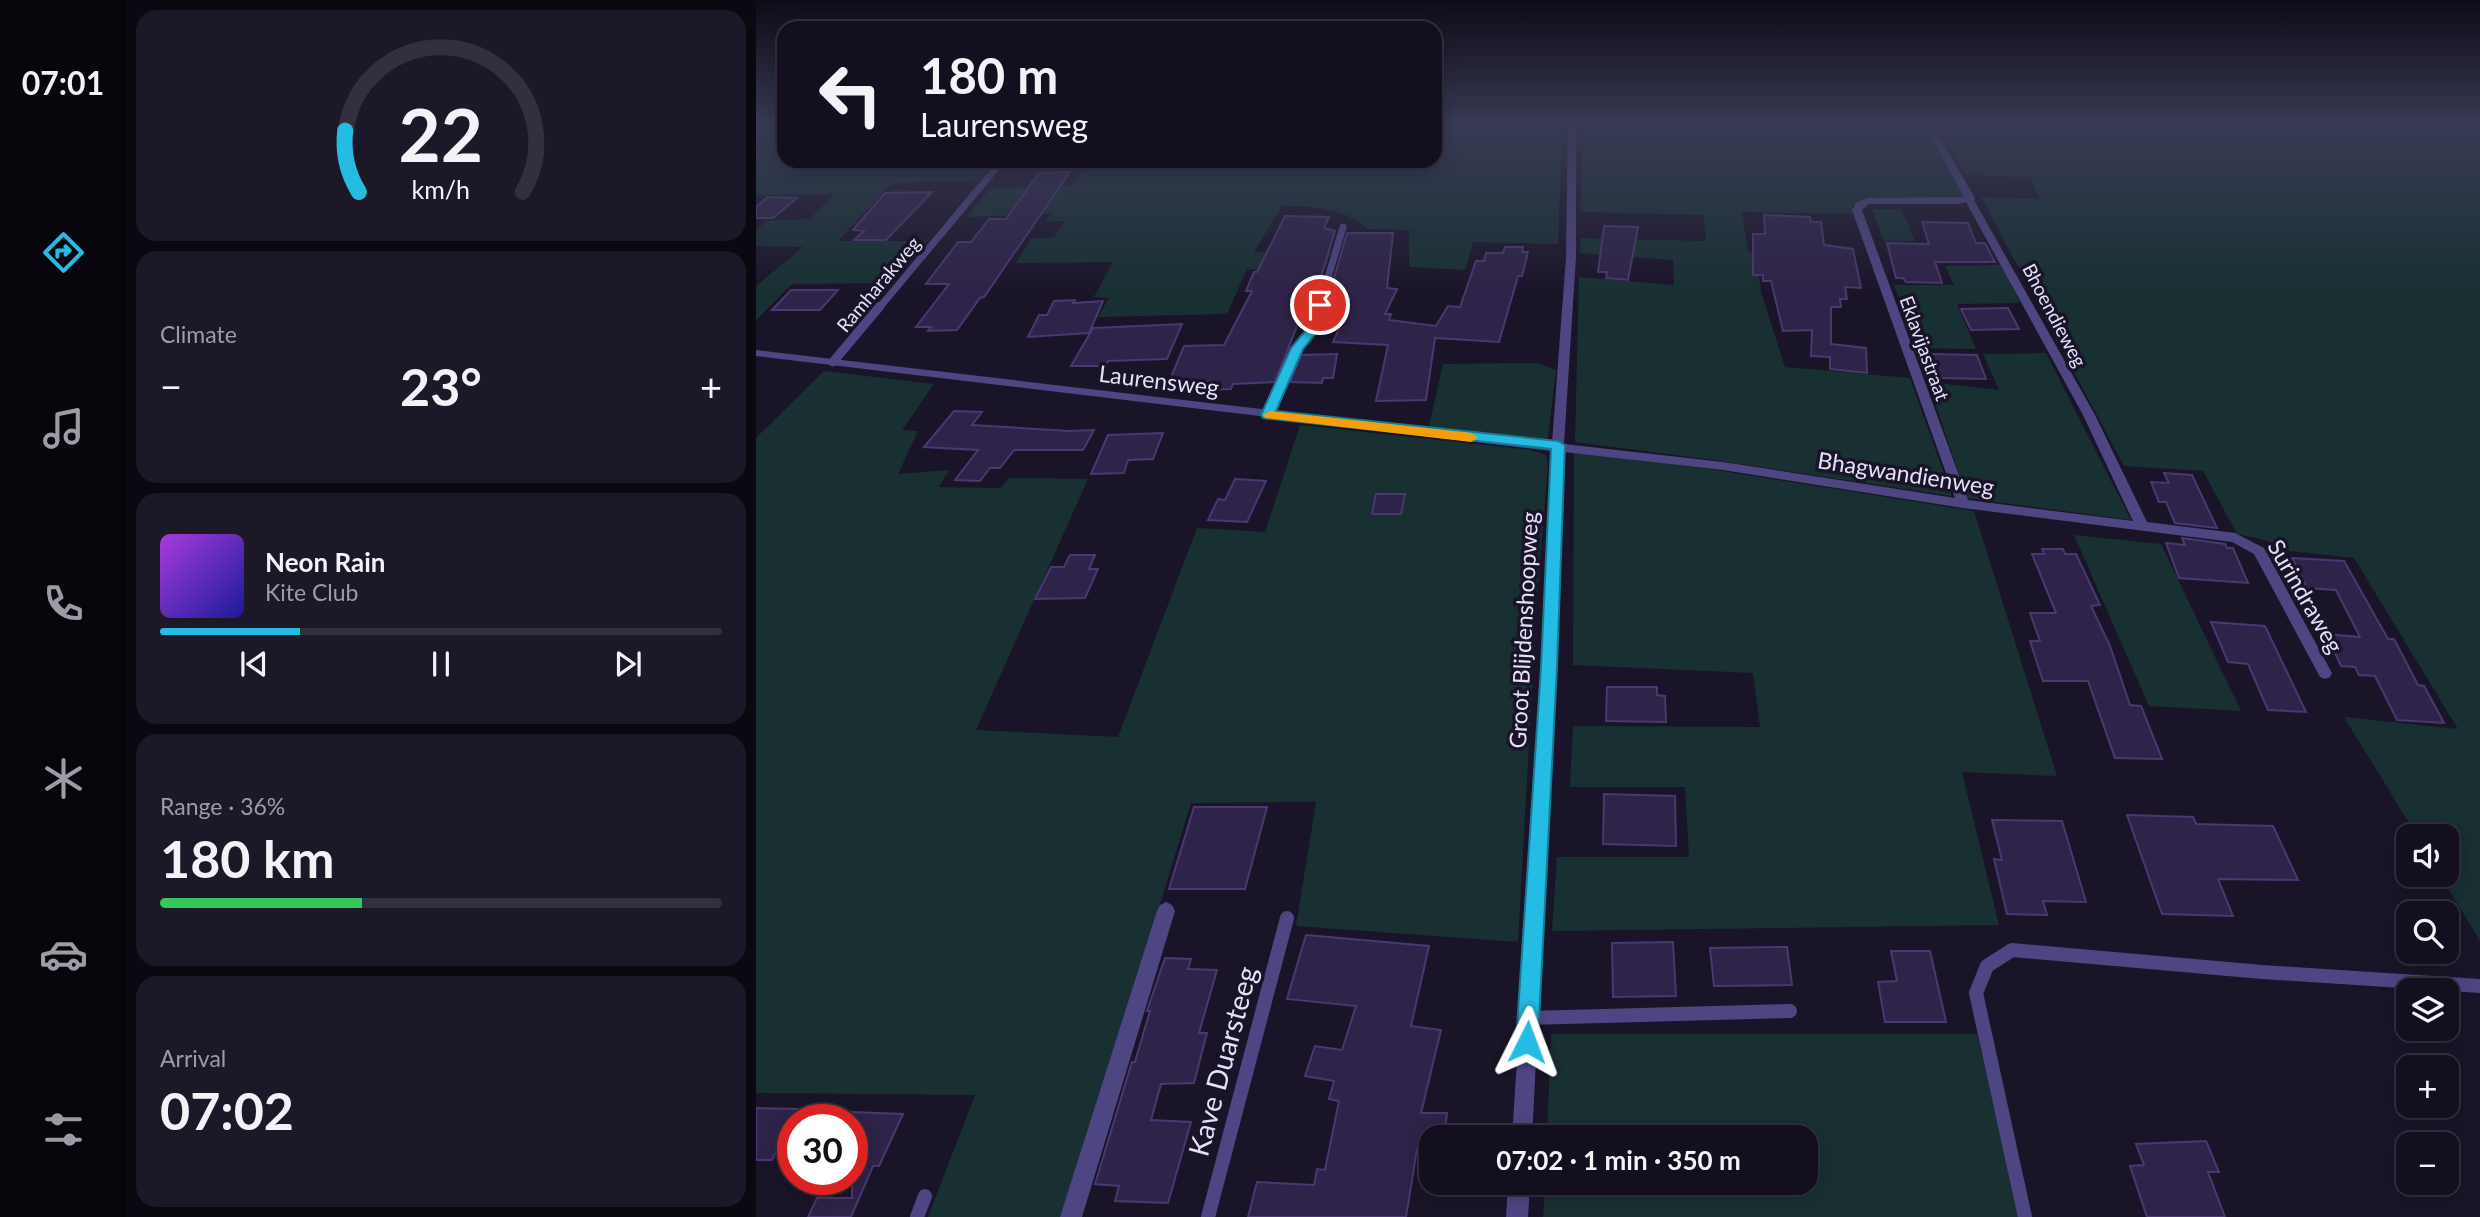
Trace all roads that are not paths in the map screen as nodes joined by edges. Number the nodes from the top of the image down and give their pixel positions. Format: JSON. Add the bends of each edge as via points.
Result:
{"nodes":[{"id":1,"x":985,"y":181,"type":"edge"},
{"id":2,"x":1572,"y":181,"type":"edge"},
{"id":3,"x":1961,"y":181,"type":"edge"},
{"id":4,"x":1971,"y":198,"type":"junction"},
{"id":5,"x":1343,"y":227,"type":"dead end"},
{"id":6,"x":756,"y":353,"type":"edge"},
{"id":7,"x":833,"y":362,"type":"junction"},
{"id":8,"x":1268,"y":415,"type":"junction"},
{"id":9,"x":1558,"y":445,"type":"junction"},
{"id":10,"x":1963,"y":504,"type":"junction"},
{"id":11,"x":2143,"y":527,"type":"junction"},
{"id":12,"x":2248,"y":543,"type":"joint"},
{"id":13,"x":2325,"y":673,"type":"dead end"},
{"id":14,"x":1166,"y":911,"type":"dead end"},
{"id":15,"x":1287,"y":918,"type":"dead end"},
{"id":16,"x":2480,"y":986,"type":"edge"},
{"id":17,"x":1790,"y":1011,"type":"dead end"},
{"id":18,"x":1528,"y":1018,"type":"junction"},
{"id":19,"x":1523,"y":1125,"type":"edge"},
{"id":20,"x":1518,"y":1195,"type":"edge"},
{"id":21,"x":925,"y":1196,"type":"dead end"},
{"id":22,"x":917,"y":1217,"type":"edge"},
{"id":23,"x":1071,"y":1217,"type":"edge"},
{"id":24,"x":1208,"y":1217,"type":"edge"},
{"id":25,"x":1517,"y":1217,"type":"edge"},
{"id":26,"x":2025,"y":1217,"type":"edge"}],
"edges":[{"from":1,"to":7,"type":"lane","name":"Ramharakweg"},
{"from":2,"to":9,"type":"street","name":"Groot Blijdenshoopweg"},
{"from":3,"to":4,"type":"street","name":"Bhoendieweg"},
{"from":4,"to":10,"type":"street","name":"Eklavijastraat","via":[[1867,201],[1857,210]]},
{"from":4,"to":11,"type":"street","name":"Bhoendieweg","via":[[2089,415]]},
{"from":5,"to":8,"type":"lane","via":[[1312,331],[1297,348]]},
{"from":6,"to":7,"type":"street","name":"Laurensweg"},
{"from":7,"to":8,"type":"street","name":"Laurensweg"},
{"from":8,"to":9,"type":"street","name":"Laurensweg"},
{"from":9,"to":10,"type":"street","name":"Bhagwandienweg"},
{"from":9,"to":18,"type":"street","name":"Groot Blijdenshoopweg"},
{"from":10,"to":11,"type":"street","name":"Bhagwandienweg"},
{"from":11,"to":12,"type":"street","name":"Bhagwandienweg"},
{"from":12,"to":13,"type":"street","name":"Surindraweg","via":[[2259,551]]},
{"from":14,"to":23,"type":"street"},
{"from":15,"to":24,"type":"lane","name":"Kave Duarsteeg"},
{"from":16,"to":26,"type":"lane","via":[[2012,950],[1987,966],[1976,993]]},
{"from":17,"to":18,"type":"lane"},
{"from":18,"to":19,"type":"street","name":"Groot Blijdenshoopweg"},
{"from":20,"to":25,"type":"street"},
{"from":21,"to":22,"type":"lane"}]}
